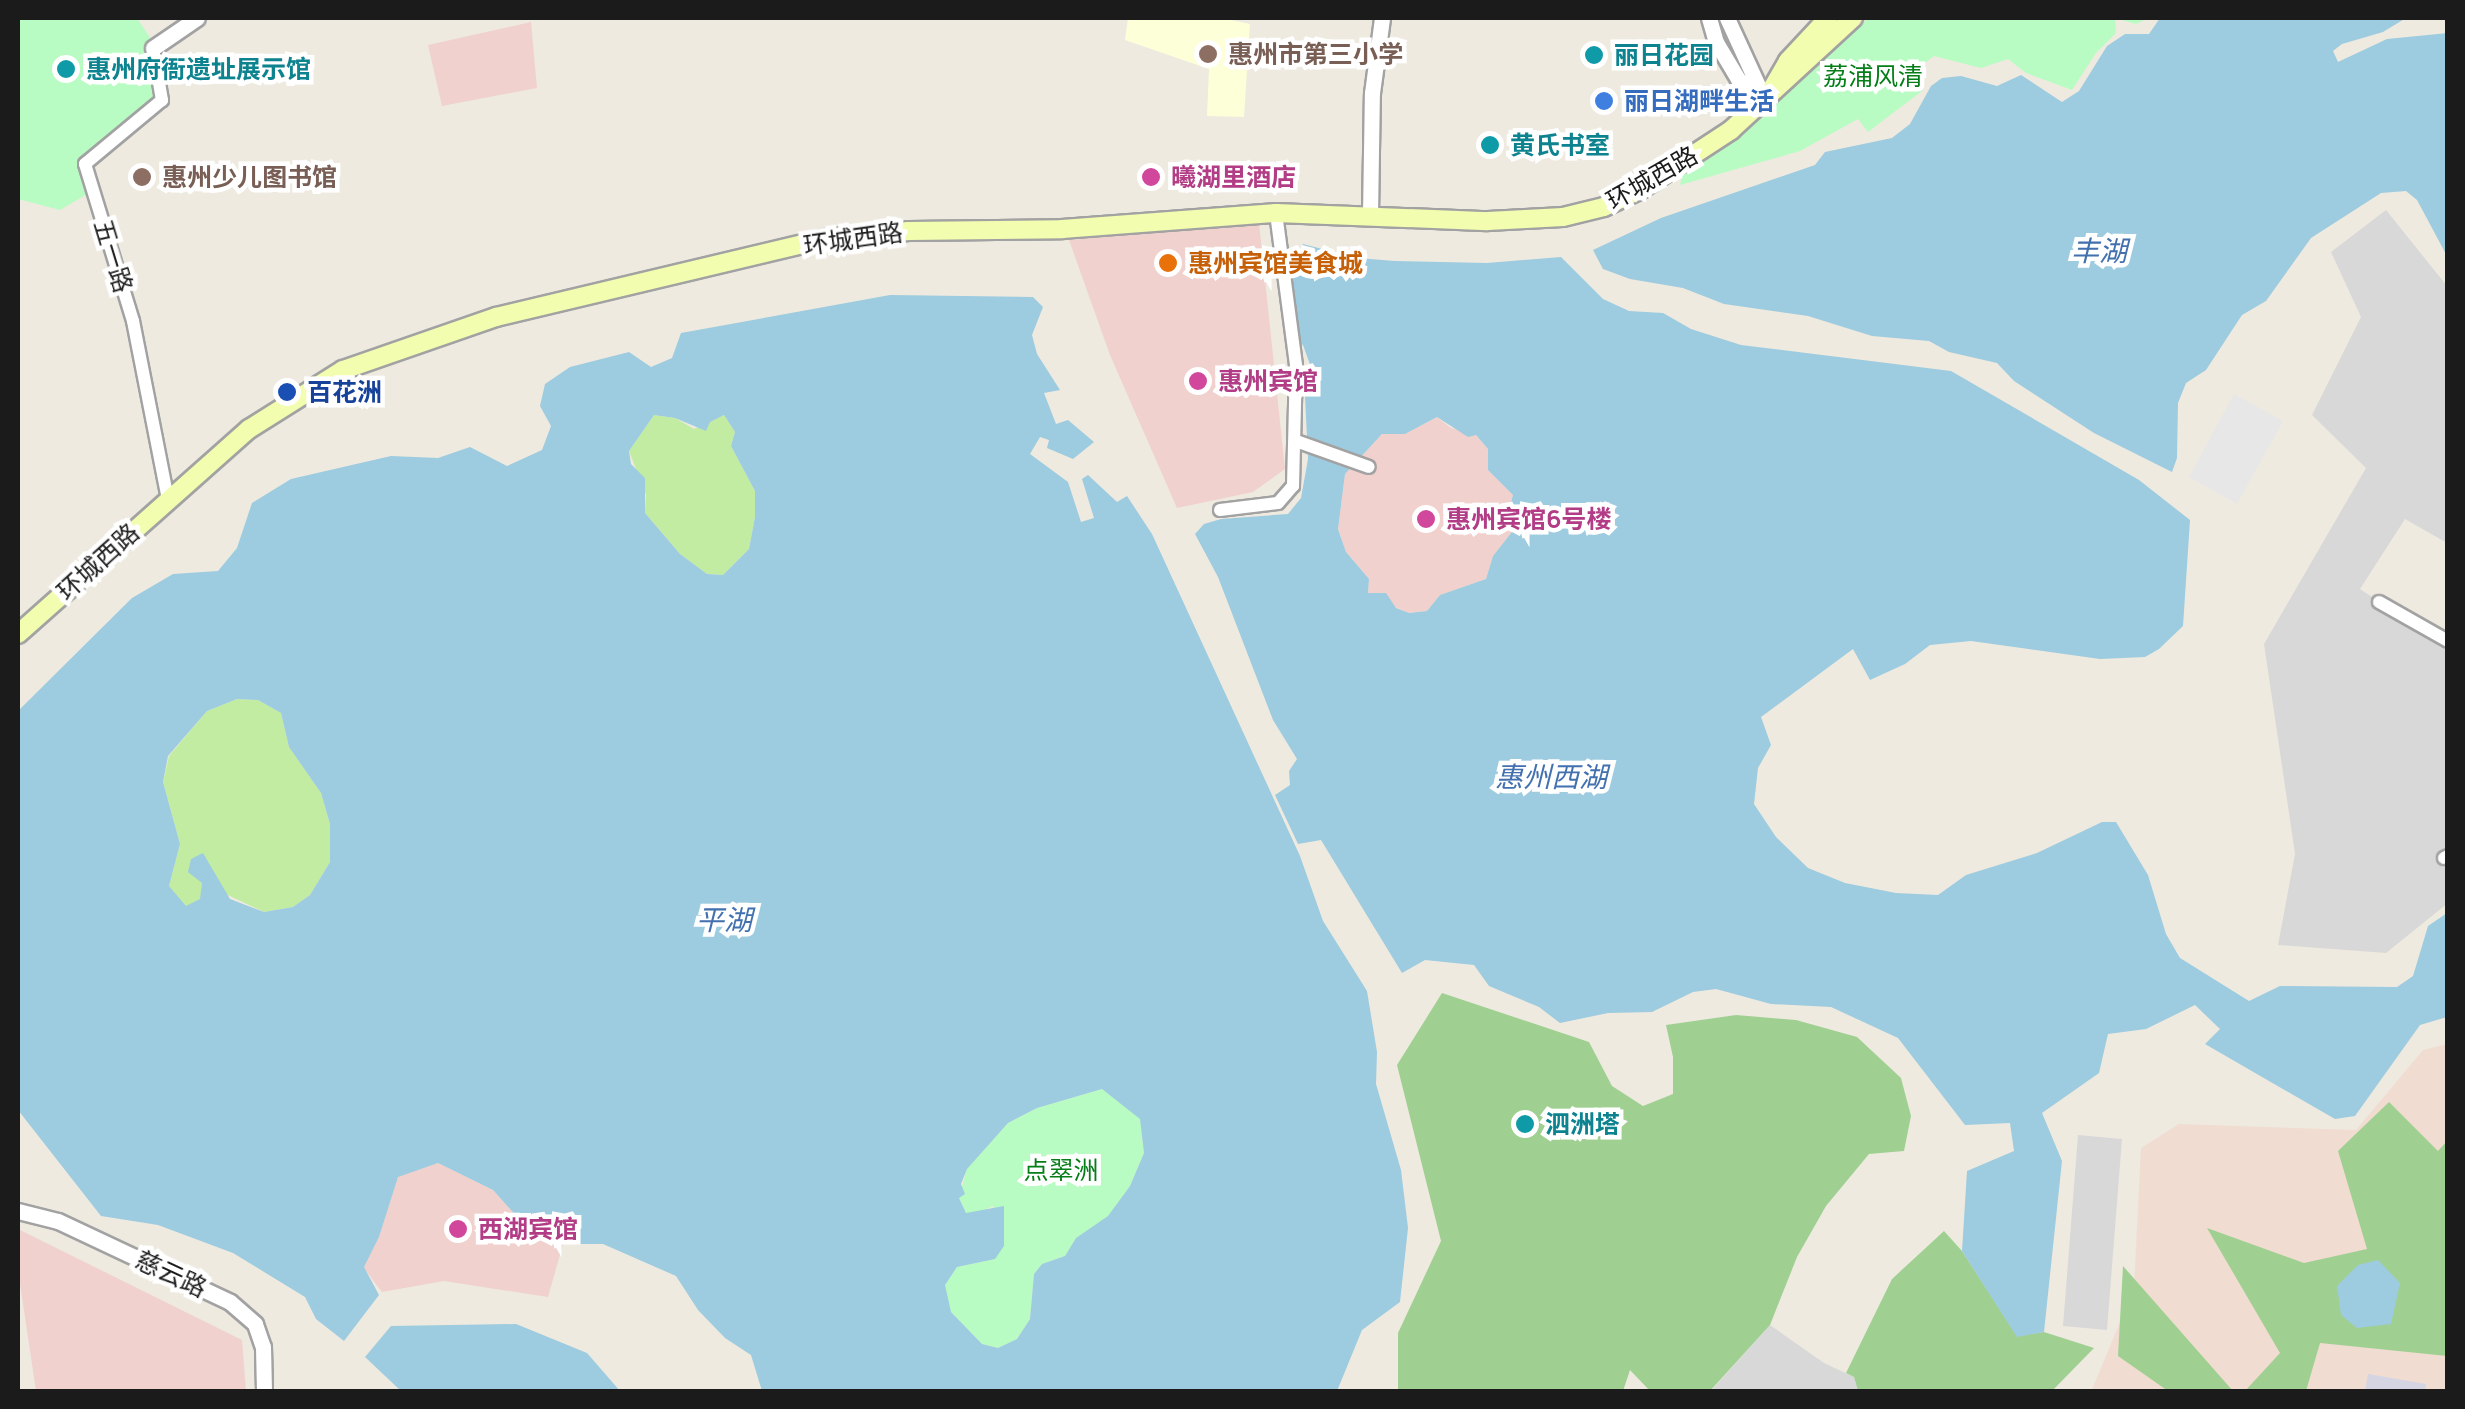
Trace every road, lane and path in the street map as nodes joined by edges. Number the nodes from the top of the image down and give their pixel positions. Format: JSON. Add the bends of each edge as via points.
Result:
{"nodes":[{"id":1,"x":197,"y":18,"type":"edge"},
{"id":2,"x":1382,"y":18,"type":"edge"},
{"id":3,"x":1709,"y":18,"type":"edge"},
{"id":4,"x":1726,"y":18,"type":"edge"},
{"id":5,"x":1828,"y":18,"type":"edge"},
{"id":6,"x":1853,"y":18,"type":"edge"},
{"id":7,"x":153,"y":48,"type":"joint"},
{"id":8,"x":1765,"y":100,"type":"junction"},
{"id":9,"x":1276,"y":213,"type":"junction"},
{"id":10,"x":1370,"y":215,"type":"junction"},
{"id":11,"x":1296,"y":442,"type":"junction"},
{"id":12,"x":1369,"y":467,"type":"dead end"},
{"id":13,"x":168,"y":500,"type":"junction"},
{"id":14,"x":1220,"y":510,"type":"dead end"},
{"id":15,"x":2378,"y":602,"type":"dead end"},
{"id":16,"x":18,"y":634,"type":"edge"},
{"id":17,"x":2448,"y":640,"type":"edge"},
{"id":18,"x":18,"y":1210,"type":"edge"},
{"id":19,"x":264,"y":1392,"type":"edge"}],
"edges":[{"from":1,"to":7,"type":"street"},
{"from":2,"to":10,"type":"street","via":[[1372,93]]},
{"from":3,"to":8,"type":"street","via":[[1738,79]]},
{"from":4,"to":8,"type":"street"},
{"from":5,"to":8,"type":"main road","name":"环城西路","via":[[1788,61]]},
{"from":6,"to":8,"type":"main road","name":"环城西路"},
{"from":7,"to":13,"type":"street","name":"五一路","via":[[162,100],[85,164],[133,321]]},
{"from":8,"to":10,"type":"main road","name":"环城西路","via":[[1731,130],[1604,207],[1563,217],[1488,221]]},
{"from":9,"to":10,"type":"main road","name":"环城西路"},
{"from":9,"to":11,"type":"street","via":[[1296,365]]},
{"from":9,"to":13,"type":"main road","name":"环城西路","via":[[824,239],[514,312],[343,370],[249,428]]},
{"from":11,"to":12,"type":"street"},
{"from":11,"to":14,"type":"street","via":[[1293,486],[1278,503]]},
{"from":13,"to":16,"type":"main road","name":"环城西路"},
{"from":15,"to":17,"type":"street"},
{"from":18,"to":19,"type":"street","name":"慈云路","via":[[58,1220],[230,1302],[255,1324]]}]}
